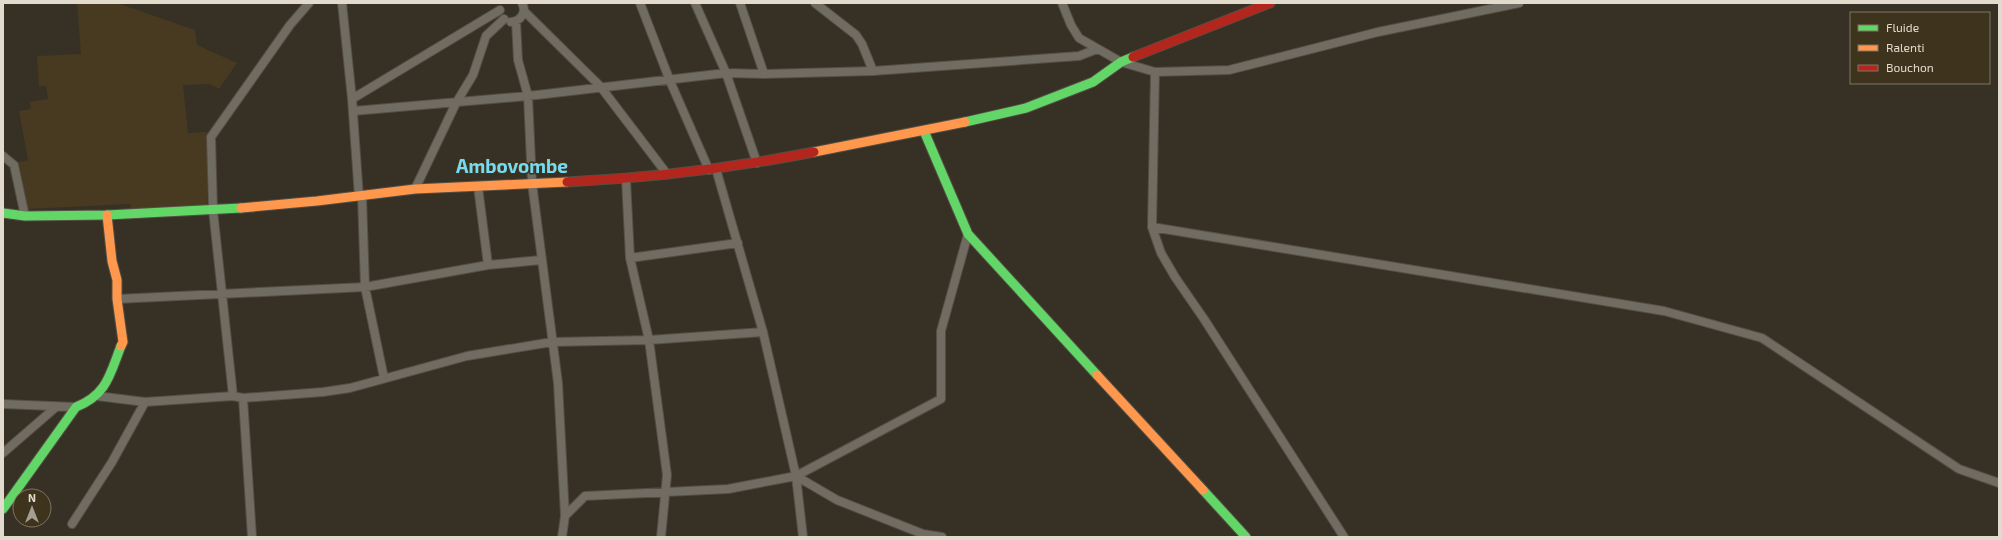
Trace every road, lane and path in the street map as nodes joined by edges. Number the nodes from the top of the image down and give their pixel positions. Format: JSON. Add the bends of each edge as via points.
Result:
{"nodes":[{"id":1,"x":309,"y":3,"type":"edge"},
{"id":2,"x":342,"y":3,"type":"edge"},
{"id":3,"x":640,"y":3,"type":"edge"},
{"id":4,"x":695,"y":3,"type":"edge"},
{"id":5,"x":740,"y":3,"type":"edge"},
{"id":6,"x":815,"y":3,"type":"edge"},
{"id":7,"x":1062,"y":3,"type":"edge"},
{"id":8,"x":1270,"y":3,"type":"edge"},
{"id":9,"x":1519,"y":3,"type":"edge"},
{"id":10,"x":524,"y":5,"type":"edge"},
{"id":11,"x":501,"y":6,"type":"edge"},
{"id":12,"x":504,"y":19,"type":"junction"},
{"id":13,"x":516,"y":21,"type":"junction"},
{"id":14,"x":1097,"y":49,"type":"junction"},
{"id":15,"x":1121,"y":62,"type":"junction"},
{"id":16,"x":873,"y":71,"type":"junction"},
{"id":17,"x":1155,"y":72,"type":"junction"},
{"id":18,"x":726,"y":74,"type":"junction"},
{"id":19,"x":764,"y":74,"type":"junction"},
{"id":20,"x":670,"y":81,"type":"junction"},
{"id":21,"x":600,"y":86,"type":"junction"},
{"id":22,"x":528,"y":96,"type":"junction"},
{"id":23,"x":352,"y":99,"type":"junction"},
{"id":24,"x":456,"y":103,"type":"junction"},
{"id":25,"x":353,"y":111,"type":"junction"},
{"id":26,"x":924,"y":131,"type":"junction"},
{"id":27,"x":3,"y":156,"type":"edge"},
{"id":28,"x":757,"y":163,"type":"junction"},
{"id":29,"x":713,"y":170,"type":"junction"},
{"id":30,"x":667,"y":174,"type":"junction"},
{"id":31,"x":626,"y":179,"type":"junction"},
{"id":32,"x":532,"y":183,"type":"junction"},
{"id":33,"x":478,"y":187,"type":"junction"},
{"id":34,"x":415,"y":189,"type":"junction"},
{"id":35,"x":360,"y":197,"type":"junction"},
{"id":36,"x":213,"y":210,"type":"junction"},
{"id":37,"x":4,"y":213,"type":"edge"},
{"id":38,"x":107,"y":215,"type":"junction"},
{"id":39,"x":25,"y":216,"type":"junction"},
{"id":40,"x":1152,"y":226,"type":"junction"},
{"id":41,"x":968,"y":234,"type":"junction"},
{"id":42,"x":738,"y":243,"type":"junction"},
{"id":43,"x":630,"y":258,"type":"junction"},
{"id":44,"x":541,"y":260,"type":"junction"},
{"id":45,"x":488,"y":265,"type":"junction"},
{"id":46,"x":365,"y":287,"type":"junction"},
{"id":47,"x":221,"y":294,"type":"junction"},
{"id":48,"x":117,"y":299,"type":"junction"},
{"id":49,"x":763,"y":332,"type":"junction"},
{"id":50,"x":649,"y":340,"type":"junction"},
{"id":51,"x":552,"y":342,"type":"junction"},
{"id":52,"x":384,"y":378,"type":"junction"},
{"id":53,"x":97,"y":396,"type":"junction"},
{"id":54,"x":233,"y":396,"type":"junction"},
{"id":55,"x":243,"y":398,"type":"junction"},
{"id":56,"x":145,"y":402,"type":"junction"},
{"id":57,"x":3,"y":404,"type":"edge"},
{"id":58,"x":56,"y":407,"type":"junction"},
{"id":59,"x":76,"y":407,"type":"junction"},
{"id":60,"x":3,"y":453,"type":"edge"},
{"id":61,"x":796,"y":476,"type":"junction"},
{"id":62,"x":1999,"y":484,"type":"edge"},
{"id":63,"x":666,"y":491,"type":"junction"},
{"id":64,"x":3,"y":509,"type":"edge"},
{"id":65,"x":565,"y":516,"type":"junction"},
{"id":66,"x":72,"y":524,"type":"dead end"},
{"id":67,"x":923,"y":536,"type":"edge"},
{"id":68,"x":252,"y":537,"type":"edge"},
{"id":69,"x":562,"y":537,"type":"edge"},
{"id":70,"x":662,"y":537,"type":"edge"},
{"id":71,"x":803,"y":537,"type":"edge"},
{"id":72,"x":942,"y":537,"type":"edge"},
{"id":73,"x":1246,"y":537,"type":"edge"},
{"id":74,"x":1344,"y":537,"type":"edge"}],
"edges":[{"from":1,"to":36,"type":"street","via":[[290,25],[211,137]]},
{"from":2,"to":23,"type":"street"},
{"from":3,"to":20,"type":"street"},
{"from":4,"to":18,"type":"street"},
{"from":5,"to":19,"type":"street"},
{"from":6,"to":16,"type":"street","via":[[856,35]]},
{"from":7,"to":14,"type":"street","via":[[1079,38]]},
{"from":8,"to":15,"type":"main road"},
{"from":9,"to":17,"type":"street","via":[[1378,32],[1229,70]]},
{"from":10,"to":13,"type":"street","via":[[520,19]]},
{"from":10,"to":21,"type":"street"},
{"from":11,"to":12,"type":"street"},
{"from":11,"to":23,"type":"street"},
{"from":12,"to":13,"type":"street"},
{"from":12,"to":24,"type":"street","via":[[486,36],[473,75]]},
{"from":13,"to":22,"type":"street","via":[[518,60]]},
{"from":14,"to":15,"type":"street"},
{"from":14,"to":16,"type":"street","via":[[1079,56]]},
{"from":15,"to":17,"type":"street"},
{"from":15,"to":26,"type":"main road","via":[[1093,82],[1026,108]]},
{"from":16,"to":19,"type":"street"},
{"from":17,"to":40,"type":"street"},
{"from":18,"to":19,"type":"street"},
{"from":18,"to":20,"type":"street"},
{"from":18,"to":28,"type":"street"},
{"from":20,"to":21,"type":"street"},
{"from":20,"to":29,"type":"street"},
{"from":21,"to":22,"type":"street"},
{"from":21,"to":30,"type":"street"},
{"from":22,"to":24,"type":"street"},
{"from":22,"to":32,"type":"street"},
{"from":23,"to":25,"type":"street"},
{"from":24,"to":25,"type":"street"},
{"from":24,"to":34,"type":"street"},
{"from":25,"to":35,"type":"street"},
{"from":26,"to":28,"type":"main road"},
{"from":26,"to":41,"type":"main road"},
{"from":27,"to":39,"type":"street","via":[[14,165]]},
{"from":28,"to":29,"type":"main road"},
{"from":29,"to":30,"type":"main road"},
{"from":29,"to":42,"type":"street"},
{"from":30,"to":31,"type":"main road"},
{"from":31,"to":32,"type":"main road"},
{"from":31,"to":43,"type":"street"},
{"from":32,"to":33,"type":"main road"},
{"from":32,"to":44,"type":"street"},
{"from":33,"to":34,"type":"main road"},
{"from":33,"to":45,"type":"street"},
{"from":34,"to":35,"type":"main road"},
{"from":35,"to":36,"type":"main road"},
{"from":35,"to":46,"type":"street"},
{"from":36,"to":38,"type":"main road"},
{"from":36,"to":47,"type":"street"},
{"from":37,"to":39,"type":"main road"},
{"from":38,"to":39,"type":"main road"},
{"from":38,"to":48,"type":"main road","via":[[112,261],[117,280]]},
{"from":40,"to":62,"type":"street","via":[[1664,311],[1762,338],[1959,469]]},
{"from":40,"to":74,"type":"street","via":[[1161,253],[1175,277]]},
{"from":41,"to":61,"type":"street","via":[[941,331],[941,399]]},
{"from":41,"to":73,"type":"main road"},
{"from":42,"to":43,"type":"street"},
{"from":42,"to":49,"type":"street"},
{"from":43,"to":50,"type":"street"},
{"from":44,"to":45,"type":"street"},
{"from":44,"to":51,"type":"street"},
{"from":45,"to":46,"type":"street"},
{"from":46,"to":47,"type":"street"},
{"from":46,"to":52,"type":"street"},
{"from":47,"to":48,"type":"street"},
{"from":47,"to":54,"type":"street"},
{"from":48,"to":53,"type":"main road","via":[[123,342],[106,385]]},
{"from":49,"to":50,"type":"street"},
{"from":49,"to":61,"type":"street"},
{"from":50,"to":51,"type":"street"},
{"from":50,"to":63,"type":"street","via":[[667,475]]},
{"from":51,"to":52,"type":"street","via":[[467,356]]},
{"from":51,"to":65,"type":"street","via":[[558,383]]},
{"from":52,"to":55,"type":"street","via":[[324,392]]},
{"from":53,"to":56,"type":"street"},
{"from":53,"to":59,"type":"main road"},
{"from":54,"to":55,"type":"street"},
{"from":54,"to":56,"type":"street"},
{"from":55,"to":68,"type":"street"},
{"from":56,"to":66,"type":"street","via":[[112,462]]},
{"from":57,"to":58,"type":"street"},
{"from":58,"to":59,"type":"street"},
{"from":58,"to":60,"type":"street"},
{"from":59,"to":64,"type":"main road"},
{"from":61,"to":63,"type":"street","via":[[728,489]]},
{"from":61,"to":67,"type":"street","via":[[837,500]]},
{"from":61,"to":71,"type":"street"},
{"from":63,"to":65,"type":"street","via":[[585,496]]},
{"from":63,"to":70,"type":"street"},
{"from":65,"to":69,"type":"street"},
{"from":67,"to":72,"type":"street"}]}
